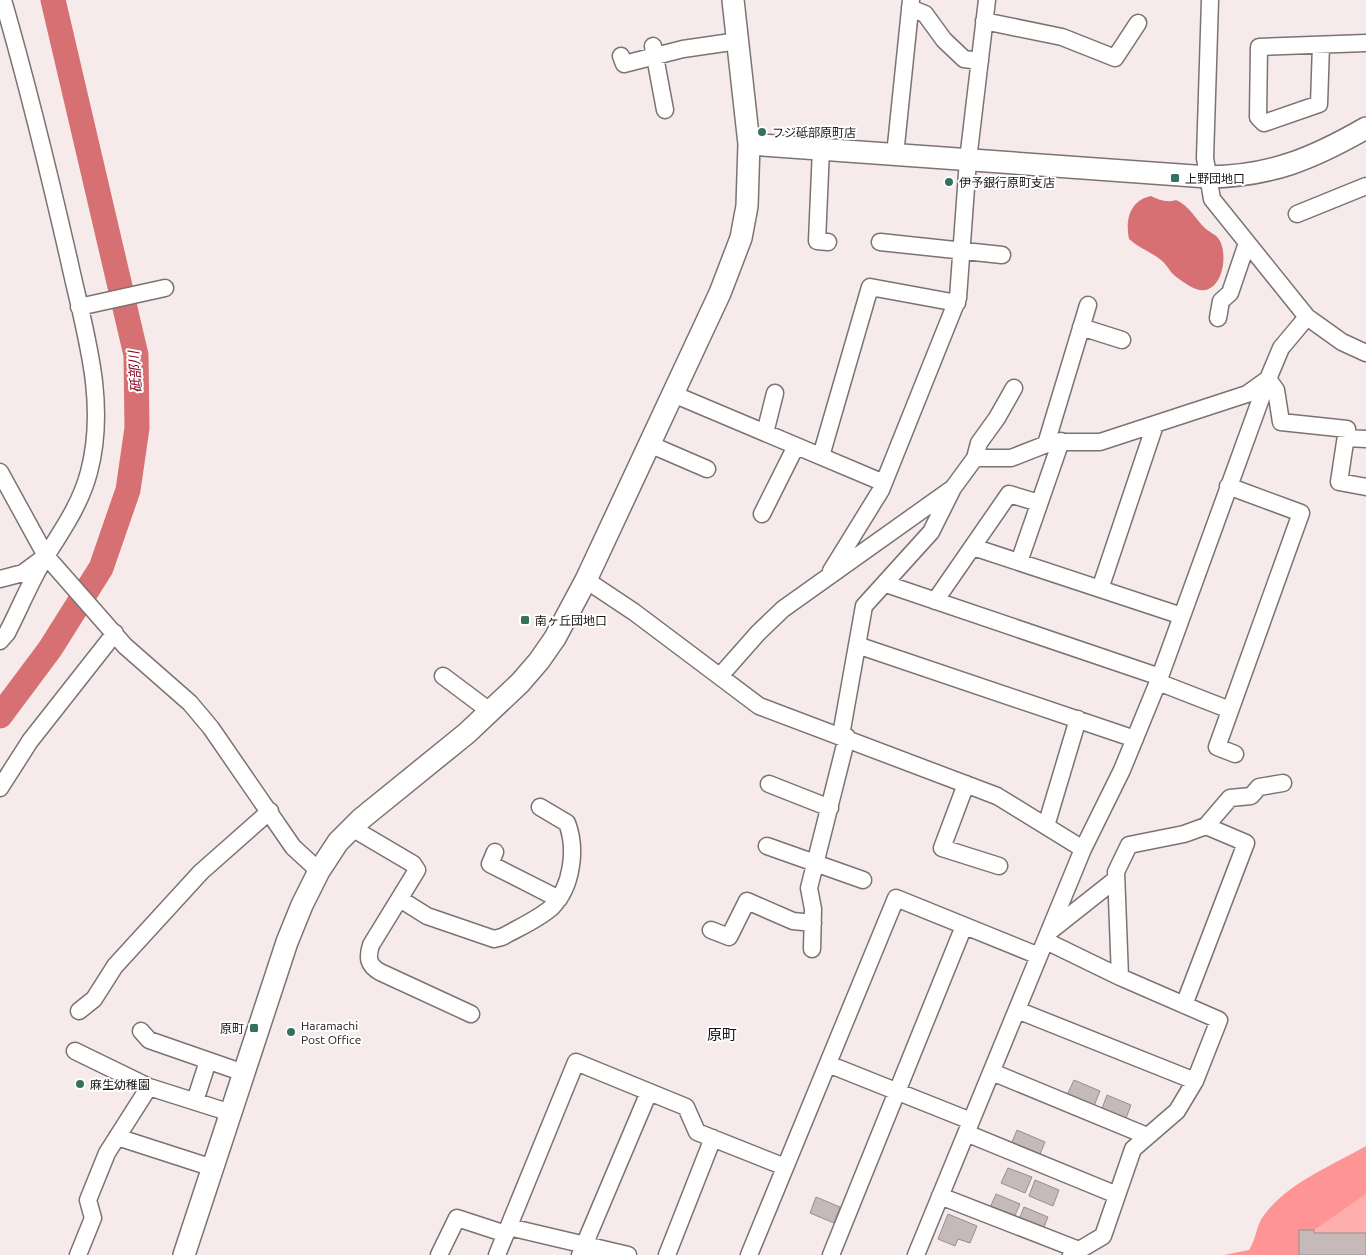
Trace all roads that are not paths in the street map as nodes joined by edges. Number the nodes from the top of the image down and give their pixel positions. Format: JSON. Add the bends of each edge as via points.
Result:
{"nodes":[{"id":1,"x":3,"y":0,"type":"edge"},
{"id":2,"x":733,"y":0,"type":"edge"},
{"id":3,"x":987,"y":0,"type":"edge"},
{"id":4,"x":1210,"y":0,"type":"edge"},
{"id":5,"x":910,"y":4,"type":"edge"},
{"id":6,"x":984,"y":21,"type":"junction"},
{"id":7,"x":1138,"y":23,"type":"dead end"},
{"id":8,"x":738,"y":41,"type":"junction"},
{"id":9,"x":1366,"y":43,"type":"edge"},
{"id":10,"x":1321,"y":45,"type":"junction"},
{"id":11,"x":654,"y":51,"type":"junction"},
{"id":12,"x":622,"y":56,"type":"dead end"},
{"id":13,"x":980,"y":61,"type":"junction"},
{"id":14,"x":665,"y":110,"type":"dead end"},
{"id":15,"x":1366,"y":128,"type":"edge"},
{"id":16,"x":749,"y":144,"type":"junction"},
{"id":17,"x":821,"y":150,"type":"junction"},
{"id":18,"x":895,"y":155,"type":"junction"},
{"id":19,"x":968,"y":160,"type":"junction"},
{"id":20,"x":1208,"y":177,"type":"junction"},
{"id":21,"x":1365,"y":187,"type":"edge"},
{"id":22,"x":1297,"y":214,"type":"dead end"},
{"id":23,"x":828,"y":242,"type":"dead end"},
{"id":24,"x":880,"y":242,"type":"dead end"},
{"id":25,"x":1247,"y":243,"type":"junction"},
{"id":26,"x":962,"y":251,"type":"junction"},
{"id":27,"x":1002,"y":255,"type":"dead end"},
{"id":28,"x":162,"y":288,"type":"dead end"},
{"id":29,"x":957,"y":303,"type":"junction"},
{"id":30,"x":1088,"y":305,"type":"dead end"},
{"id":31,"x":82,"y":306,"type":"junction"},
{"id":32,"x":1306,"y":317,"type":"junction"},
{"id":33,"x":1218,"y":318,"type":"dead end"},
{"id":34,"x":1081,"y":327,"type":"junction"},
{"id":35,"x":1122,"y":340,"type":"dead end"},
{"id":36,"x":1366,"y":353,"type":"edge"},
{"id":37,"x":1268,"y":379,"type":"junction"},
{"id":38,"x":1014,"y":388,"type":"dead end"},
{"id":39,"x":775,"y":392,"type":"dead end"},
{"id":40,"x":673,"y":394,"type":"junction"},
{"id":41,"x":1155,"y":425,"type":"junction"},
{"id":42,"x":765,"y":433,"type":"junction"},
{"id":43,"x":1346,"y":438,"type":"junction"},
{"id":44,"x":1366,"y":439,"type":"edge"},
{"id":45,"x":1053,"y":443,"type":"junction"},
{"id":46,"x":649,"y":444,"type":"junction"},
{"id":47,"x":796,"y":446,"type":"junction"},
{"id":48,"x":821,"y":456,"type":"junction"},
{"id":49,"x":975,"y":458,"type":"junction"},
{"id":50,"x":707,"y":469,"type":"dead end"},
{"id":51,"x":0,"y":472,"type":"edge"},
{"id":52,"x":884,"y":483,"type":"junction"},
{"id":53,"x":1228,"y":486,"type":"junction"},
{"id":54,"x":1366,"y":487,"type":"edge"},
{"id":55,"x":953,"y":488,"type":"junction"},
{"id":56,"x":1039,"y":503,"type":"junction"},
{"id":57,"x":762,"y":514,"type":"dead end"},
{"id":58,"x":973,"y":546,"type":"junction"},
{"id":59,"x":50,"y":560,"type":"junction"},
{"id":60,"x":1019,"y":562,"type":"junction"},
{"id":61,"x":828,"y":577,"type":"junction"},
{"id":62,"x":0,"y":579,"type":"edge"},
{"id":63,"x":586,"y":580,"type":"junction"},
{"id":64,"x":886,"y":584,"type":"junction"},
{"id":65,"x":1100,"y":589,"type":"junction"},
{"id":66,"x":935,"y":601,"type":"junction"},
{"id":67,"x":1182,"y":616,"type":"junction"},
{"id":68,"x":111,"y":629,"type":"junction"},
{"id":69,"x":0,"y":641,"type":"edge"},
{"id":70,"x":857,"y":645,"type":"junction"},
{"id":71,"x":443,"y":676,"type":"dead end"},
{"id":72,"x":720,"y":676,"type":"junction"},
{"id":73,"x":1159,"y":680,"type":"junction"},
{"id":74,"x":1230,"y":710,"type":"junction"},
{"id":75,"x":491,"y":712,"type":"junction"},
{"id":76,"x":1078,"y":720,"type":"junction"},
{"id":77,"x":844,"y":736,"type":"junction"},
{"id":78,"x":1135,"y":739,"type":"junction"},
{"id":79,"x":1235,"y":754,"type":"dead end"},
{"id":80,"x":1282,"y":783,"type":"dead end"},
{"id":81,"x":769,"y":784,"type":"dead end"},
{"id":82,"x":966,"y":784,"type":"junction"},
{"id":83,"x":0,"y":788,"type":"edge"},
{"id":84,"x":540,"y":807,"type":"dead end"},
{"id":85,"x":830,"y":808,"type":"junction"},
{"id":86,"x":270,"y":811,"type":"junction"},
{"id":87,"x":1046,"y":826,"type":"junction"},
{"id":88,"x":1206,"y":826,"type":"junction"},
{"id":89,"x":352,"y":828,"type":"junction"},
{"id":90,"x":768,"y":846,"type":"dead end"},
{"id":91,"x":1083,"y":849,"type":"junction"},
{"id":92,"x":495,"y":852,"type":"dead end"},
{"id":93,"x":814,"y":863,"type":"junction"},
{"id":94,"x":999,"y":866,"type":"dead end"},
{"id":95,"x":319,"y":871,"type":"junction"},
{"id":96,"x":1116,"y":879,"type":"junction"},
{"id":97,"x":863,"y":880,"type":"dead end"},
{"id":98,"x":559,"y":899,"type":"junction"},
{"id":99,"x":400,"y":900,"type":"junction"},
{"id":100,"x":812,"y":923,"type":"junction"},
{"id":101,"x":964,"y":926,"type":"junction"},
{"id":102,"x":711,"y":930,"type":"dead end"},
{"id":103,"x":1045,"y":943,"type":"junction"},
{"id":104,"x":812,"y":948,"type":"dead end"},
{"id":105,"x":1120,"y":977,"type":"junction"},
{"id":106,"x":1184,"y":1005,"type":"junction"},
{"id":107,"x":1017,"y":1010,"type":"junction"},
{"id":108,"x":79,"y":1011,"type":"dead end"},
{"id":109,"x":471,"y":1014,"type":"dead end"},
{"id":110,"x":141,"y":1031,"type":"dead end"},
{"id":111,"x":75,"y":1051,"type":"dead end"},
{"id":112,"x":208,"y":1061,"type":"junction"},
{"id":113,"x":828,"y":1064,"type":"junction"},
{"id":114,"x":992,"y":1072,"type":"junction"},
{"id":115,"x":244,"y":1073,"type":"junction"},
{"id":116,"x":1195,"y":1081,"type":"junction"},
{"id":117,"x":149,"y":1087,"type":"junction"},
{"id":118,"x":649,"y":1092,"type":"junction"},
{"id":119,"x":897,"y":1092,"type":"junction"},
{"id":120,"x":195,"y":1101,"type":"junction"},
{"id":121,"x":231,"y":1113,"type":"junction"},
{"id":122,"x":969,"y":1127,"type":"junction"},
{"id":123,"x":1148,"y":1136,"type":"junction"},
{"id":124,"x":117,"y":1137,"type":"junction"},
{"id":125,"x":713,"y":1138,"type":"junction"},
{"id":126,"x":785,"y":1167,"type":"junction"},
{"id":127,"x":213,"y":1168,"type":"junction"},
{"id":128,"x":1117,"y":1195,"type":"junction"},
{"id":129,"x":940,"y":1196,"type":"junction"},
{"id":130,"x":508,"y":1230,"type":"junction"},
{"id":131,"x":583,"y":1250,"type":"edge"},
{"id":132,"x":1075,"y":1253,"type":"edge"},
{"id":133,"x":78,"y":1255,"type":"edge"},
{"id":134,"x":184,"y":1255,"type":"edge"},
{"id":135,"x":439,"y":1255,"type":"edge"},
{"id":136,"x":497,"y":1255,"type":"edge"},
{"id":137,"x":628,"y":1255,"type":"edge"},
{"id":138,"x":667,"y":1255,"type":"edge"},
{"id":139,"x":749,"y":1255,"type":"edge"},
{"id":140,"x":831,"y":1255,"type":"edge"},
{"id":141,"x":916,"y":1255,"type":"edge"}],
"edges":[{"from":1,"to":31,"type":"street","via":[[33,103]]},
{"from":2,"to":8,"type":"street"},
{"from":3,"to":6,"type":"street"},
{"from":4,"to":20,"type":"street","via":[[1205,158]]},
{"from":5,"to":13,"type":"street","via":[[925,14],[944,40],[964,59]]},
{"from":5,"to":18,"type":"street"},
{"from":6,"to":7,"type":"street","via":[[1062,37],[1116,58]]},
{"from":6,"to":13,"type":"street"},
{"from":8,"to":11,"type":"street"},
{"from":8,"to":16,"type":"street"},
{"from":9,"to":10,"type":"street"},
{"from":10,"to":10,"type":"street","via":[[1319,104],[1264,123],[1258,117],[1259,47]]},
{"from":11,"to":12,"type":"street","via":[[624,64]]},
{"from":11,"to":14,"type":"street"},
{"from":13,"to":19,"type":"street"},
{"from":15,"to":20,"type":"street","via":[[1309,159],[1233,177]]},
{"from":16,"to":17,"type":"street"},
{"from":16,"to":40,"type":"street","via":[[747,206],[740,238],[728,276]]},
{"from":17,"to":18,"type":"street"},
{"from":17,"to":23,"type":"street","via":[[817,241]]},
{"from":18,"to":19,"type":"street"},
{"from":19,"to":20,"type":"street"},
{"from":19,"to":26,"type":"street"},
{"from":20,"to":25,"type":"street","via":[[1212,199]]},
{"from":21,"to":22,"type":"street"},
{"from":24,"to":26,"type":"street"},
{"from":25,"to":32,"type":"street"},
{"from":25,"to":33,"type":"street","via":[[1230,293],[1221,301]]},
{"from":26,"to":27,"type":"street"},
{"from":26,"to":29,"type":"street"},
{"from":28,"to":31,"type":"street"},
{"from":29,"to":48,"type":"street","via":[[870,287]]},
{"from":29,"to":52,"type":"street"},
{"from":30,"to":34,"type":"street"},
{"from":31,"to":59,"type":"street","via":[[96,386],[93,449],[83,492]]},
{"from":32,"to":36,"type":"street","via":[[1342,342]]},
{"from":32,"to":37,"type":"street","via":[[1281,348]]},
{"from":34,"to":35,"type":"street"},
{"from":34,"to":45,"type":"street"},
{"from":37,"to":41,"type":"street","via":[[1247,394]]},
{"from":37,"to":43,"type":"street","via":[[1276,390],[1281,422],[1347,429]]},
{"from":37,"to":53,"type":"street"},
{"from":38,"to":49,"type":"street","via":[[979,442]]},
{"from":39,"to":42,"type":"street"},
{"from":40,"to":42,"type":"street"},
{"from":40,"to":46,"type":"street"},
{"from":41,"to":45,"type":"street","via":[[1100,442]]},
{"from":41,"to":65,"type":"street"},
{"from":42,"to":47,"type":"street"},
{"from":43,"to":44,"type":"street"},
{"from":43,"to":54,"type":"street","via":[[1339,482]]},
{"from":45,"to":49,"type":"street","via":[[1011,458]]},
{"from":45,"to":56,"type":"street"},
{"from":46,"to":50,"type":"street"},
{"from":46,"to":63,"type":"street"},
{"from":47,"to":48,"type":"street"},
{"from":47,"to":57,"type":"street"},
{"from":48,"to":52,"type":"street"},
{"from":49,"to":55,"type":"street"},
{"from":51,"to":59,"type":"street"},
{"from":52,"to":61,"type":"street"},
{"from":53,"to":67,"type":"street"},
{"from":53,"to":74,"type":"street","via":[[1302,513]]},
{"from":55,"to":61,"type":"street"},
{"from":55,"to":64,"type":"street","via":[[931,532]]},
{"from":56,"to":58,"type":"street","via":[[1009,494]]},
{"from":56,"to":60,"type":"street"},
{"from":58,"to":60,"type":"street"},
{"from":58,"to":66,"type":"street"},
{"from":59,"to":62,"type":"street","via":[[23,573]]},
{"from":59,"to":68,"type":"street"},
{"from":59,"to":69,"type":"street"},
{"from":60,"to":65,"type":"street"},
{"from":61,"to":72,"type":"street","via":[[783,609]]},
{"from":63,"to":72,"type":"street"},
{"from":63,"to":75,"type":"street","via":[[540,661]]},
{"from":64,"to":66,"type":"street"},
{"from":64,"to":70,"type":"street","via":[[864,606]]},
{"from":65,"to":67,"type":"street"},
{"from":66,"to":73,"type":"street"},
{"from":67,"to":73,"type":"street"},
{"from":68,"to":83,"type":"street"},
{"from":68,"to":86,"type":"street","via":[[125,646],[190,703]]},
{"from":70,"to":76,"type":"street"},
{"from":70,"to":77,"type":"street"},
{"from":71,"to":75,"type":"street"},
{"from":72,"to":77,"type":"street","via":[[759,706]]},
{"from":73,"to":74,"type":"street"},
{"from":73,"to":78,"type":"street"},
{"from":74,"to":79,"type":"street","via":[[1217,747]]},
{"from":75,"to":89,"type":"street"},
{"from":76,"to":78,"type":"street"},
{"from":76,"to":87,"type":"street"},
{"from":77,"to":82,"type":"street"},
{"from":77,"to":85,"type":"street"},
{"from":78,"to":91,"type":"street"},
{"from":80,"to":88,"type":"street","via":[[1259,788],[1251,796],[1230,798]]},
{"from":81,"to":85,"type":"street"},
{"from":82,"to":87,"type":"street","via":[[997,796]]},
{"from":82,"to":94,"type":"street","via":[[942,848]]},
{"from":84,"to":98,"type":"street","via":[[567,823],[570,832],[570,868]]},
{"from":85,"to":93,"type":"street"},
{"from":86,"to":95,"type":"street","via":[[293,847]]},
{"from":86,"to":108,"type":"street","via":[[201,872],[119,961],[94,999]]},
{"from":87,"to":91,"type":"street"},
{"from":88,"to":96,"type":"street","via":[[1175,836],[1129,844]]},
{"from":88,"to":106,"type":"street","via":[[1246,843]]},
{"from":89,"to":95,"type":"street","via":[[338,842]]},
{"from":89,"to":99,"type":"street","via":[[413,864],[417,870]]},
{"from":90,"to":93,"type":"street"},
{"from":91,"to":103,"type":"street"},
{"from":92,"to":98,"type":"street","via":[[490,864]]},
{"from":93,"to":97,"type":"street"},
{"from":93,"to":100,"type":"street","via":[[809,888]]},
{"from":95,"to":115,"type":"street","via":[[287,942]]},
{"from":96,"to":103,"type":"street"},
{"from":96,"to":105,"type":"street"},
{"from":98,"to":99,"type":"street","via":[[550,909],[494,939],[427,916]]},
{"from":99,"to":109,"type":"street","via":[[372,945],[369,962],[380,972]]},
{"from":100,"to":102,"type":"street","via":[[793,921],[747,901],[729,937]]},
{"from":100,"to":104,"type":"street"},
{"from":101,"to":103,"type":"street"},
{"from":101,"to":113,"type":"street","via":[[896,898]]},
{"from":101,"to":119,"type":"street"},
{"from":103,"to":105,"type":"street"},
{"from":103,"to":107,"type":"street"},
{"from":105,"to":106,"type":"street"},
{"from":106,"to":116,"type":"street","via":[[1218,1020]]},
{"from":107,"to":114,"type":"street"},
{"from":107,"to":116,"type":"street"},
{"from":110,"to":112,"type":"street","via":[[149,1040]]},
{"from":111,"to":117,"type":"street"},
{"from":112,"to":115,"type":"street"},
{"from":112,"to":120,"type":"street"},
{"from":113,"to":119,"type":"street"},
{"from":113,"to":126,"type":"street"},
{"from":114,"to":122,"type":"street"},
{"from":114,"to":123,"type":"street"},
{"from":115,"to":121,"type":"street"},
{"from":116,"to":123,"type":"street","via":[[1176,1111]]},
{"from":117,"to":120,"type":"street"},
{"from":117,"to":124,"type":"street"},
{"from":118,"to":125,"type":"street","via":[[686,1107],[697,1132]]},
{"from":118,"to":130,"type":"street","via":[[576,1062]]},
{"from":118,"to":131,"type":"street"},
{"from":119,"to":122,"type":"street"},
{"from":119,"to":140,"type":"street"},
{"from":120,"to":121,"type":"street"},
{"from":121,"to":127,"type":"street"},
{"from":122,"to":128,"type":"street"},
{"from":122,"to":129,"type":"street"},
{"from":123,"to":128,"type":"street","via":[[1133,1149]]},
{"from":124,"to":127,"type":"street"},
{"from":124,"to":133,"type":"street","via":[[107,1152],[88,1200],[93,1218]]},
{"from":125,"to":126,"type":"street"},
{"from":125,"to":138,"type":"street"},
{"from":126,"to":139,"type":"street"},
{"from":127,"to":134,"type":"street"},
{"from":128,"to":132,"type":"street","via":[[1103,1236]]},
{"from":129,"to":132,"type":"street"},
{"from":129,"to":141,"type":"street"},
{"from":130,"to":131,"type":"street"},
{"from":130,"to":135,"type":"street","via":[[457,1218]]},
{"from":130,"to":136,"type":"street"},
{"from":131,"to":137,"type":"street"}]}
